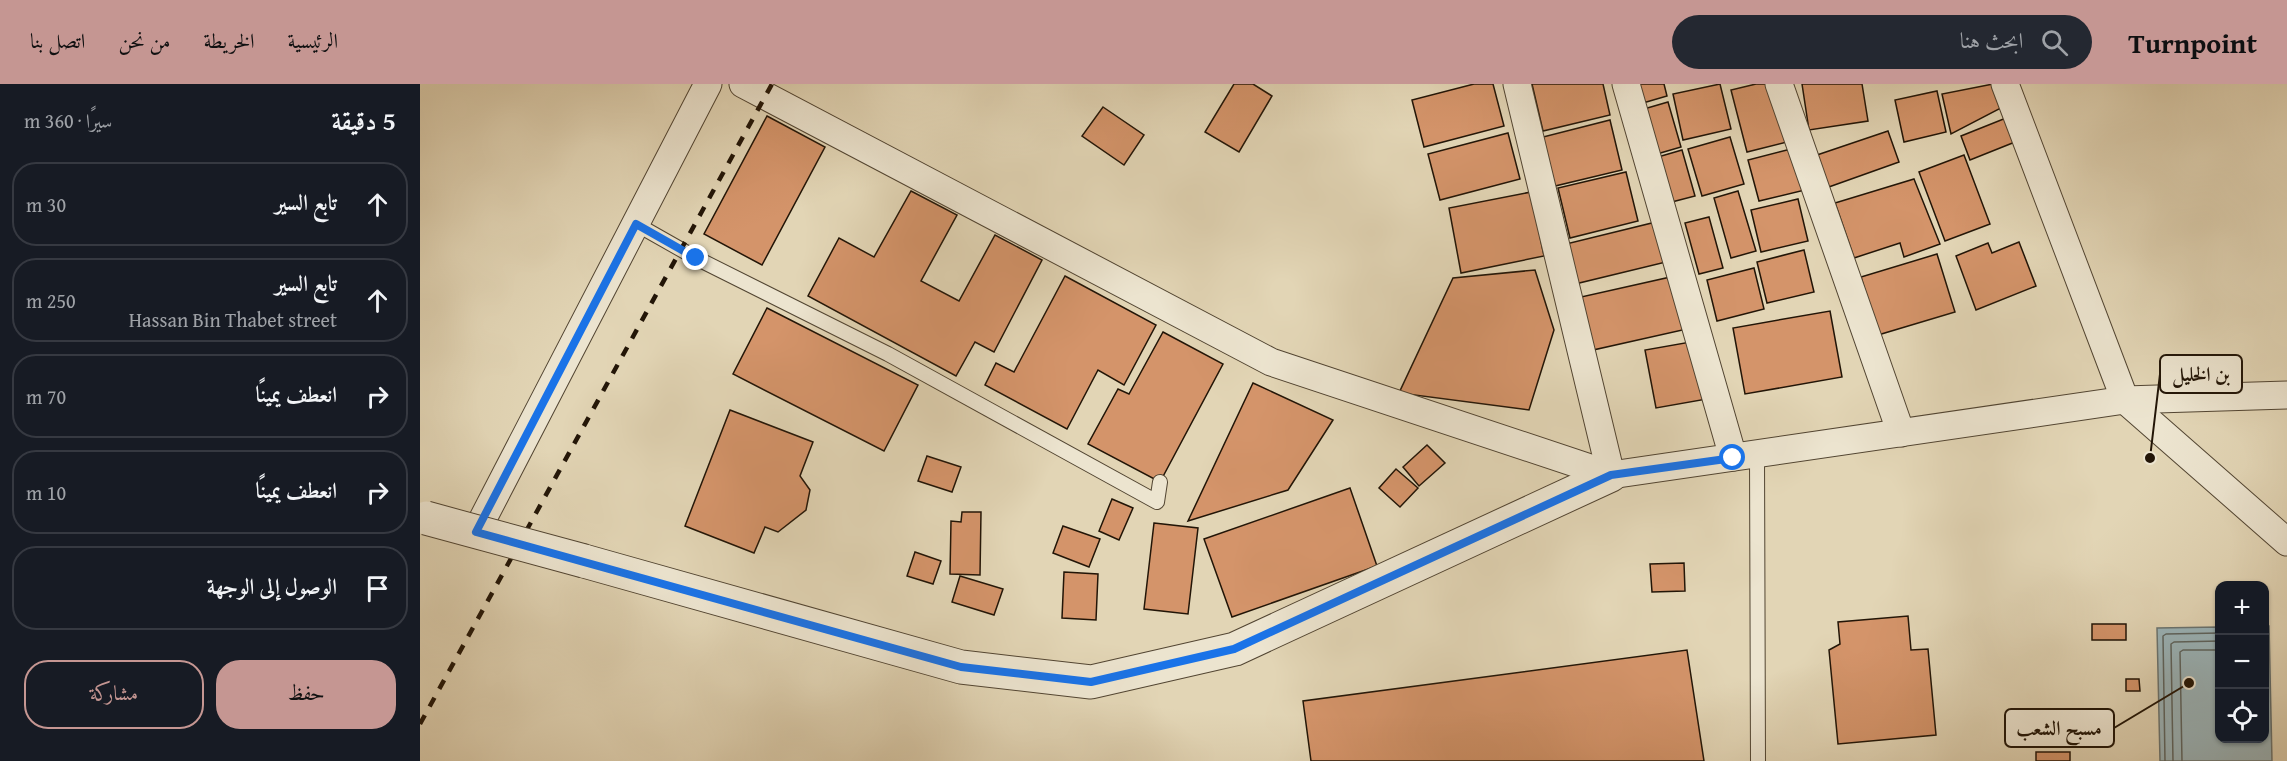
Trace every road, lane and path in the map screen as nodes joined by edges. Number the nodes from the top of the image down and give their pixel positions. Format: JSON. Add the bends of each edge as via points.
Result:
{"nodes":[{"id":1,"x":708,"y":84,"type":"edge"},
{"id":2,"x":743,"y":84,"type":"edge"},
{"id":3,"x":1517,"y":84,"type":"edge"},
{"id":4,"x":1626,"y":84,"type":"edge"},
{"id":5,"x":1779,"y":84,"type":"edge"},
{"id":6,"x":2005,"y":84,"type":"edge"},
{"id":7,"x":636,"y":224,"type":"junction"},
{"id":8,"x":2287,"y":395,"type":"edge"},
{"id":9,"x":2125,"y":400,"type":"junction"},
{"id":10,"x":1901,"y":433,"type":"junction"},
{"id":11,"x":1745,"y":456,"type":"junction"},
{"id":12,"x":1611,"y":475,"type":"junction"},
{"id":13,"x":1160,"y":482,"type":"dead end"},
{"id":14,"x":423,"y":517,"type":"edge"},
{"id":15,"x":476,"y":532,"type":"junction"},
{"id":16,"x":2287,"y":542,"type":"edge"},
{"id":17,"x":1758,"y":761,"type":"edge"}],
"edges":[{"from":1,"to":7,"type":"street"},
{"from":2,"to":12,"type":"street","via":[[1271,362]]},
{"from":3,"to":12,"type":"street"},
{"from":4,"to":11,"type":"street"},
{"from":5,"to":10,"type":"street"},
{"from":6,"to":9,"type":"street"},
{"from":7,"to":13,"type":"lane","via":[[888,354],[1157,502]]},
{"from":7,"to":15,"type":"street"},
{"from":8,"to":9,"type":"street"},
{"from":9,"to":10,"type":"street"},
{"from":9,"to":16,"type":"street"},
{"from":10,"to":11,"type":"street"},
{"from":11,"to":12,"type":"street"},
{"from":11,"to":17,"type":"lane"},
{"from":12,"to":15,"type":"street","bridge":true,"via":[[1234,649],[1091,682],[961,667]]},
{"from":14,"to":15,"type":"street","bridge":true}]}
